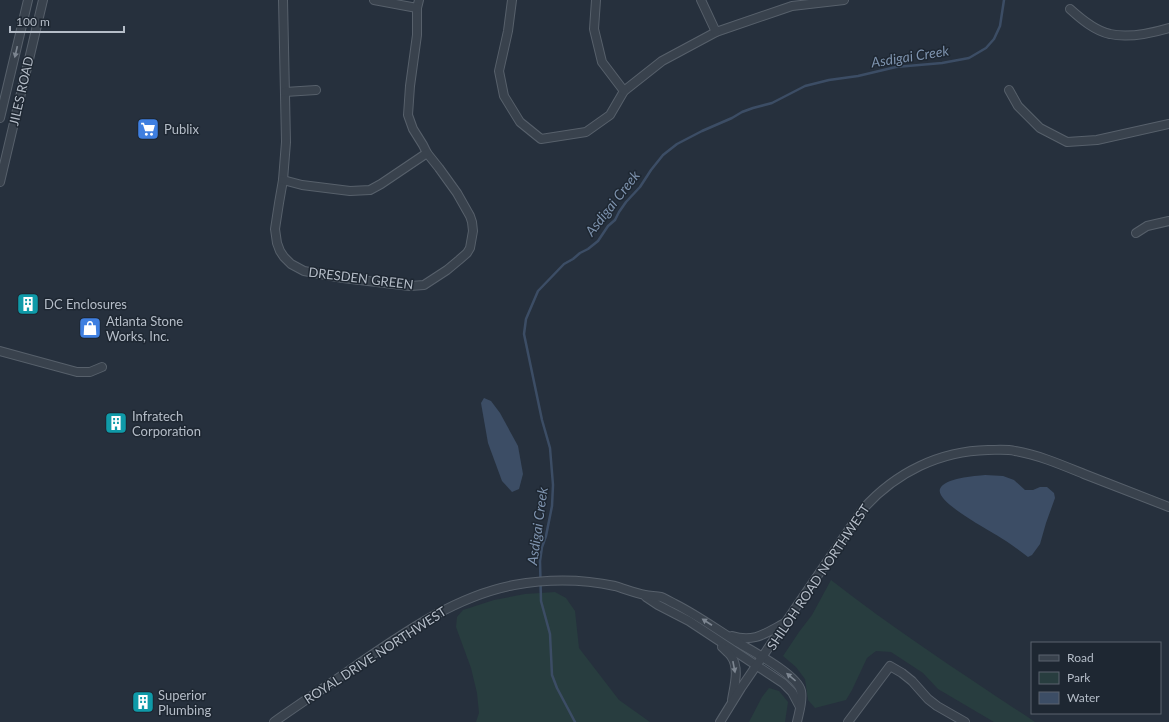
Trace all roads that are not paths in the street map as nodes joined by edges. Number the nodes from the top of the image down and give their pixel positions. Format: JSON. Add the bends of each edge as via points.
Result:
{"nodes":[{"id":1,"x":28,"y":0,"type":"edge"},
{"id":2,"x":43,"y":0,"type":"edge"},
{"id":3,"x":283,"y":0,"type":"edge"},
{"id":4,"x":374,"y":0,"type":"edge"},
{"id":5,"x":512,"y":0,"type":"edge"},
{"id":6,"x":596,"y":0,"type":"edge"},
{"id":7,"x":701,"y":0,"type":"edge"},
{"id":8,"x":844,"y":0,"type":"edge"},
{"id":9,"x":791,"y":3,"type":"edge"},
{"id":10,"x":418,"y":4,"type":"edge"},
{"id":11,"x":1070,"y":9,"type":"dead end"},
{"id":12,"x":1169,"y":28,"type":"edge"},
{"id":13,"x":716,"y":32,"type":"junction"},
{"id":14,"x":316,"y":90,"type":"dead end"},
{"id":15,"x":1009,"y":90,"type":"dead end"},
{"id":16,"x":624,"y":91,"type":"junction"},
{"id":17,"x":286,"y":92,"type":"junction"},
{"id":18,"x":0,"y":118,"type":"edge"},
{"id":19,"x":1169,"y":124,"type":"edge"},
{"id":20,"x":427,"y":153,"type":"junction"},
{"id":21,"x":283,"y":180,"type":"junction"},
{"id":22,"x":0,"y":182,"type":"edge"},
{"id":23,"x":1169,"y":221,"type":"edge"},
{"id":24,"x":1136,"y":232,"type":"dead end"},
{"id":25,"x":0,"y":351,"type":"edge"},
{"id":26,"x":102,"y":368,"type":"dead end"},
{"id":27,"x":1169,"y":507,"type":"edge"},
{"id":28,"x":645,"y":595,"type":"junction"},
{"id":29,"x":689,"y":620,"type":"junction"},
{"id":30,"x":786,"y":623,"type":"junction"},
{"id":31,"x":723,"y":633,"type":"junction"},
{"id":32,"x":763,"y":658,"type":"junction"},
{"id":33,"x":757,"y":666,"type":"junction"},
{"id":34,"x":732,"y":703,"type":"junction"},
{"id":35,"x":800,"y":707,"type":"junction"},
{"id":36,"x":274,"y":722,"type":"edge"},
{"id":37,"x":720,"y":722,"type":"edge"},
{"id":38,"x":797,"y":722,"type":"edge"},
{"id":39,"x":848,"y":722,"type":"edge"},
{"id":40,"x":965,"y":722,"type":"edge"}],
"edges":[{"from":1,"to":18,"type":"street","name":"JILES ROAD","one_way":true},
{"from":2,"to":22,"type":"street","name":"JILES ROAD"},
{"from":3,"to":17,"type":"street","name":"DRESDEN GREEN"},
{"from":4,"to":10,"type":"street"},
{"from":5,"to":16,"type":"street","via":[[499,70],[504,96],[520,122],[541,139],[586,132],[610,115]]},
{"from":6,"to":16,"type":"street","via":[[594,29],[602,62]]},
{"from":7,"to":13,"type":"street"},
{"from":8,"to":9,"type":"street"},
{"from":9,"to":13,"type":"street"},
{"from":10,"to":20,"type":"street","name":"DRESDEN GREEN","via":[[408,115]]},
{"from":11,"to":12,"type":"street","via":[[1089,24],[1110,34],[1135,35]]},
{"from":13,"to":16,"type":"street","via":[[662,61]]},
{"from":14,"to":17,"type":"street"},
{"from":15,"to":19,"type":"street","via":[[1018,106],[1040,128],[1067,142],[1097,140]]},
{"from":17,"to":21,"type":"street","name":"DRESDEN GREEN"},
{"from":20,"to":21,"type":"street","via":[[370,190],[302,185]]},
{"from":20,"to":21,"type":"street","name":"DRESDEN GREEN","via":[[457,193],[470,216],[473,231],[467,253],[424,285],[410,286],[343,278],[304,271],[291,264],[280,251],[275,229]]},
{"from":23,"to":24,"type":"street","via":[[1147,226]]},
{"from":25,"to":26,"type":"street","via":[[77,372],[90,372]]},
{"from":27,"to":30,"type":"street","name":"SHILOH ROAD NORTHWEST","via":[[1069,468],[1015,451],[975,450],[936,458],[909,471],[870,501]]},
{"from":28,"to":29,"type":"street","name":"ROYAL DRIVE NORTHWEST","via":[[658,605]]},
{"from":31,"to":28,"type":"street","name":"ROYAL DRIVE NORTHWEST","one_way":true,"via":[[692,612],[661,597]]},
{"from":28,"to":36,"type":"street","name":"ROYAL DRIVE NORTHWEST","via":[[615,586],[557,581],[515,585],[471,597],[432,616]]},
{"from":29,"to":33,"type":"street","name":"ROYAL DRIVE NORTHWEST"},
{"from":29,"to":34,"type":"street","one_way":true,"via":[[732,657],[736,672]]},
{"from":30,"to":31,"type":"street","via":[[749,639]]},
{"from":30,"to":32,"type":"street","name":"SHILOH ROAD NORTHWEST"},
{"from":31,"to":32,"type":"street","name":"ROYAL DRIVE NORTHWEST"},
{"from":32,"to":33,"type":"street","name":"SHILOH ROAD NORTHWEST"},
{"from":35,"to":32,"type":"street","name":"ROYAL DRIVE NORTHWEST","one_way":true,"via":[[802,694],[798,683]]},
{"from":33,"to":34,"type":"street","name":"SHILOH ROAD NORTHWEST"},
{"from":33,"to":35,"type":"street","name":"ROYAL DRIVE NORTHWEST","via":[[788,688]]},
{"from":34,"to":37,"type":"street","name":"SHILOH ROAD NORTHWEST"},
{"from":35,"to":38,"type":"street","name":"ROYAL DRIVE NORTHWEST"},
{"from":39,"to":40,"type":"street","via":[[890,666],[912,681],[937,706]]}]}
